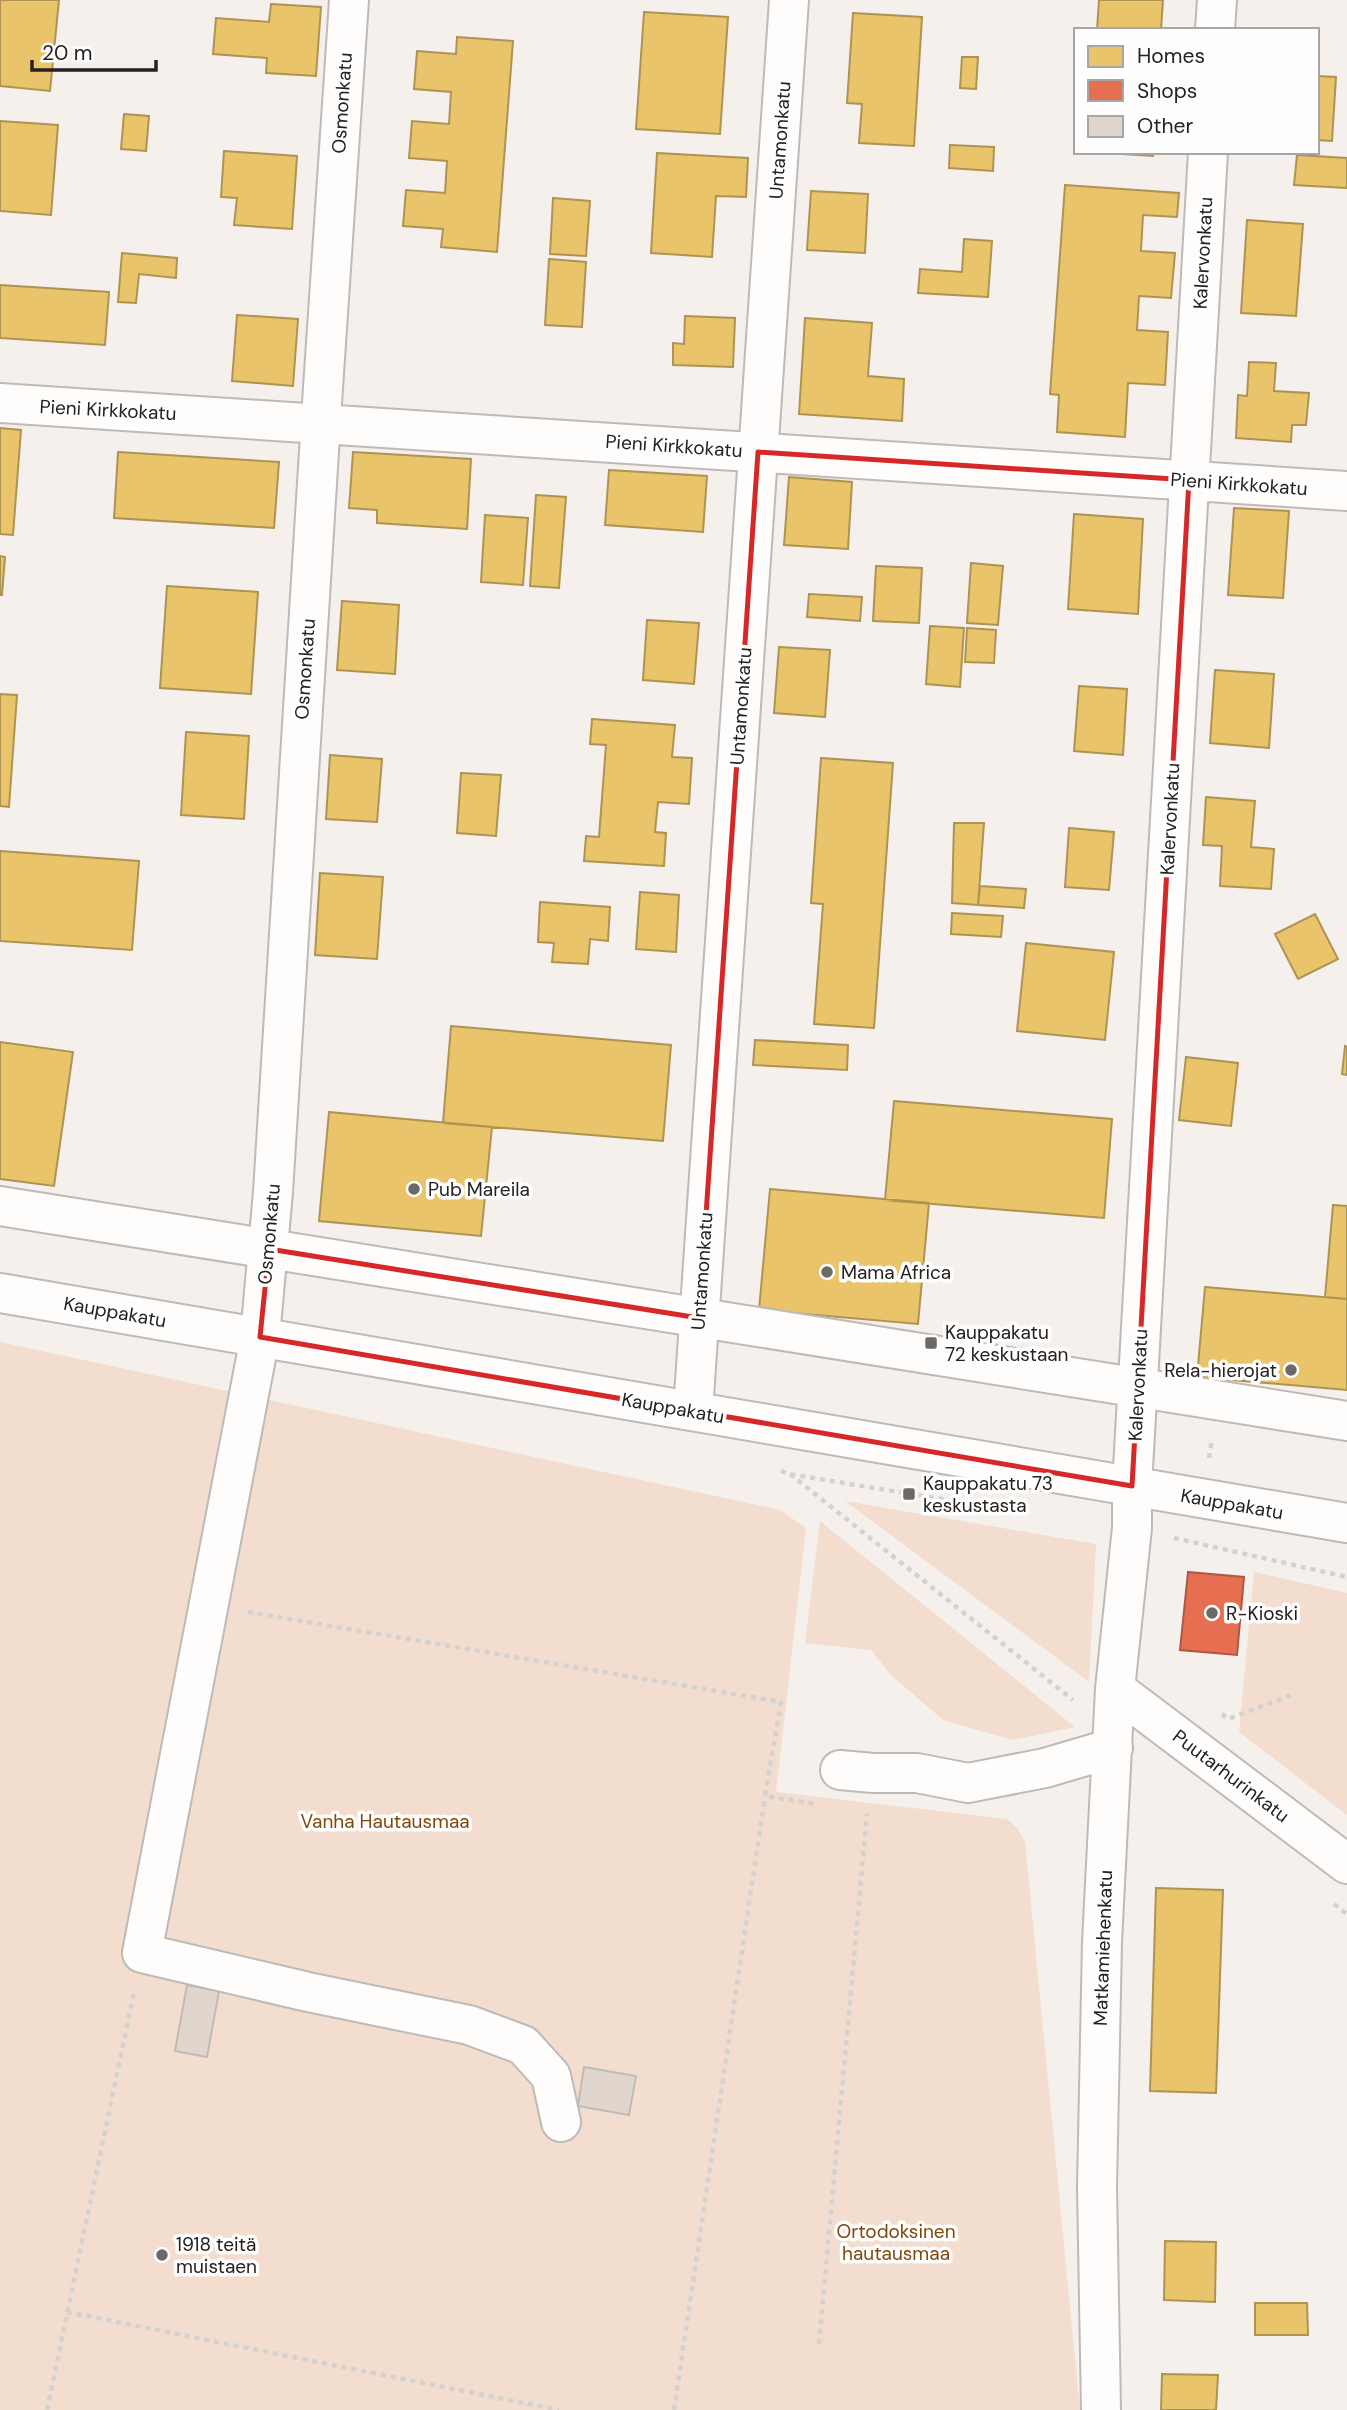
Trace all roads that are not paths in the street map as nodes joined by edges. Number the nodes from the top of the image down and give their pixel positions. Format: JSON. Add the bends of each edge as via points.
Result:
{"nodes":[{"id":1,"x":349,"y":0,"type":"edge"},
{"id":2,"x":789,"y":0,"type":"edge"},
{"id":3,"x":1217,"y":0,"type":"edge"},
{"id":4,"x":1215,"y":28,"type":"edge"},
{"id":5,"x":1208,"y":154,"type":"edge"},
{"id":6,"x":0,"y":403,"type":"edge"},
{"id":7,"x":320,"y":423,"type":"junction"},
{"id":8,"x":758,"y":452,"type":"junction"},
{"id":9,"x":1189,"y":480,"type":"junction"},
{"id":10,"x":1347,"y":491,"type":"edge"},
{"id":11,"x":0,"y":1206,"type":"edge"},
{"id":12,"x":269,"y":1249,"type":"junction"},
{"id":13,"x":0,"y":1293,"type":"edge"},
{"id":14,"x":699,"y":1318,"type":"junction"},
{"id":15,"x":260,"y":1337,"type":"junction"},
{"id":16,"x":1138,"y":1387,"type":"junction"},
{"id":17,"x":693,"y":1411,"type":"junction"},
{"id":18,"x":1347,"y":1421,"type":"edge"},
{"id":19,"x":1132,"y":1486,"type":"junction"},
{"id":20,"x":1347,"y":1523,"type":"edge"},
{"id":21,"x":1115,"y":1689,"type":"junction"},
{"id":22,"x":1113,"y":1740,"type":"junction"},
{"id":23,"x":857,"y":1772,"type":"road end"},
{"id":24,"x":1347,"y":1864,"type":"edge"},
{"id":25,"x":561,"y":2122,"type":"dead end"},
{"id":26,"x":1101,"y":2410,"type":"edge"}],
"edges":[{"from":1,"to":7,"type":"street","name":"Osmonkatu"},
{"from":2,"to":8,"type":"street","name":"Untamonkatu"},
{"from":3,"to":4,"type":"street"},
{"from":5,"to":9,"type":"street","name":"Kalervonkatu"},
{"from":6,"to":7,"type":"street","name":"Pieni Kirkkokatu"},
{"from":7,"to":8,"type":"street","name":"Pieni Kirkkokatu"},
{"from":7,"to":12,"type":"street","name":"Osmonkatu"},
{"from":8,"to":9,"type":"street","name":"Pieni Kirkkokatu"},
{"from":8,"to":14,"type":"street","name":"Untamonkatu"},
{"from":9,"to":10,"type":"street","name":"Pieni Kirkkokatu"},
{"from":9,"to":16,"type":"street","name":"Kalervonkatu"},
{"from":11,"to":12,"type":"street"},
{"from":12,"to":14,"type":"street"},
{"from":12,"to":15,"type":"street","name":"Osmonkatu"},
{"from":13,"to":15,"type":"street","name":"Kauppakatu"},
{"from":14,"to":16,"type":"street"},
{"from":14,"to":17,"type":"street","name":"Untamonkatu"},
{"from":15,"to":17,"type":"street","name":"Kauppakatu"},
{"from":15,"to":25,"type":"street","name":"Osmonkatu","via":[[142,1953],[469,2025],[523,2045],[551,2076]]},
{"from":16,"to":18,"type":"street"},
{"from":16,"to":19,"type":"street","name":"Kalervonkatu"},
{"from":17,"to":19,"type":"street","name":"Kauppakatu"},
{"from":19,"to":20,"type":"street","name":"Kauppakatu"},
{"from":19,"to":21,"type":"street","name":"Matkamiehenkatu","via":[[1132,1528]]},
{"from":21,"to":22,"type":"street","name":"Matkamiehenkatu"},
{"from":21,"to":24,"type":"street","name":"Puutarhurinkatu"},
{"from":22,"to":23,"type":"street","via":[[1045,1768],[968,1783],[917,1773]]},
{"from":22,"to":26,"type":"street","name":"Matkamiehenkatu","via":[[1102,1942],[1097,2174]]}]}
